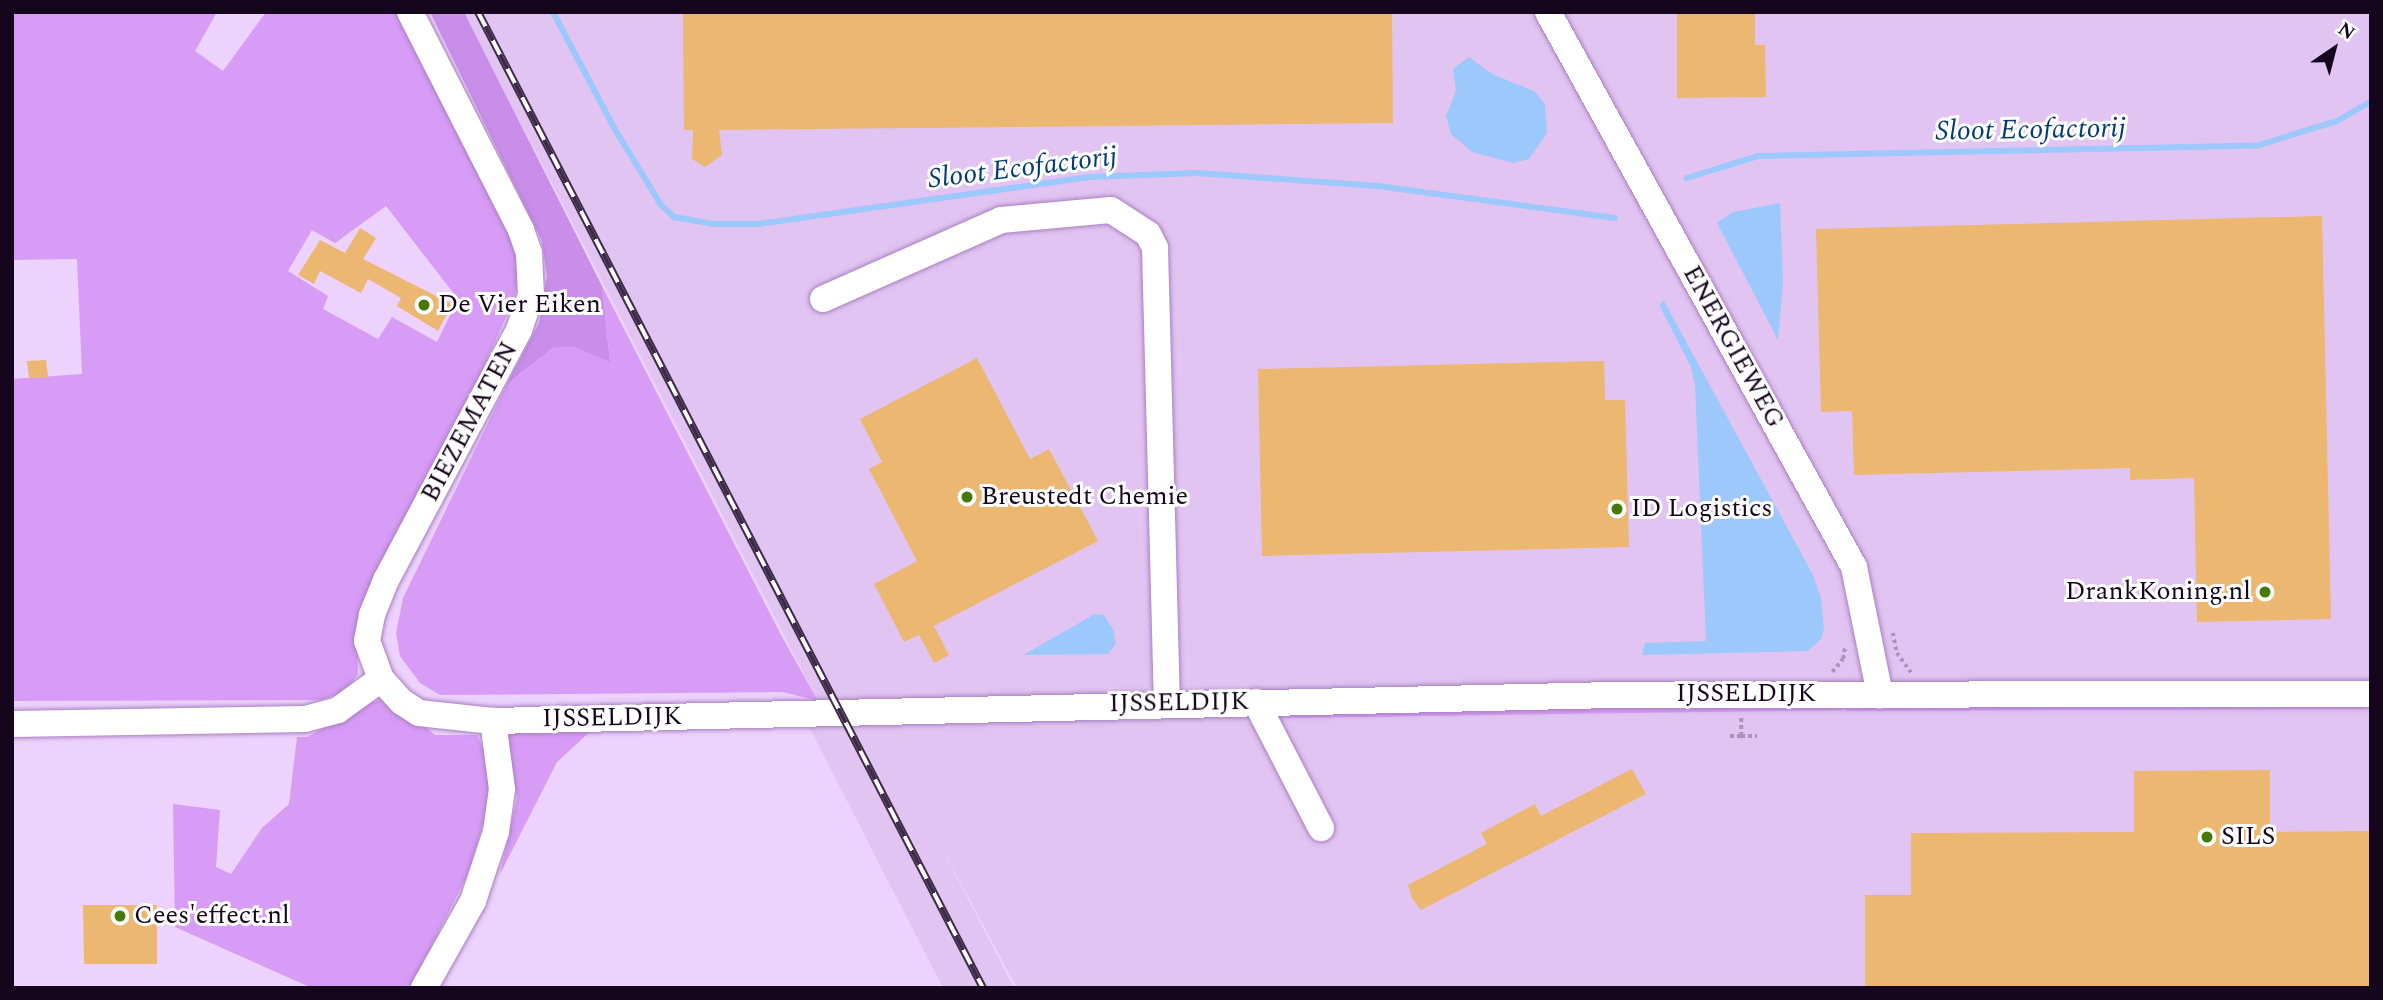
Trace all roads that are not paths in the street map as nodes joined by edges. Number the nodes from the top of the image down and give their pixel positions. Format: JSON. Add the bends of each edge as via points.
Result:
{"nodes":[{"id":1,"x":410,"y":12,"type":"edge"},
{"id":2,"x":1548,"y":12,"type":"edge"},
{"id":3,"x":823,"y":299,"type":"dead end"},
{"id":4,"x":381,"y":679,"type":"junction"},
{"id":5,"x":2371,"y":694,"type":"edge"},
{"id":6,"x":1880,"y":695,"type":"junction"},
{"id":7,"x":1256,"y":702,"type":"junction"},
{"id":8,"x":1167,"y":704,"type":"junction"},
{"id":9,"x":493,"y":721,"type":"junction"},
{"id":10,"x":12,"y":724,"type":"edge"},
{"id":11,"x":1321,"y":828,"type":"dead end"},
{"id":12,"x":424,"y":988,"type":"edge"}],
"edges":[{"from":1,"to":4,"type":"street","name":"BIEZEMATEN","via":[[522,230],[530,253],[531,295],[519,330],[386,580],[372,615],[367,642]]},
{"from":2,"to":6,"type":"street","name":"ENERGIEWEG","via":[[1854,567]]},
{"from":3,"to":8,"type":"street","via":[[1000,220],[1111,210],[1148,234],[1155,248]]},
{"from":4,"to":9,"type":"street","name":"IJSSELDIJK","via":[[419,713]]},
{"from":4,"to":10,"type":"street","via":[[338,710],[305,719]]},
{"from":5,"to":6,"type":"street","name":"IJSSELDIJK"},
{"from":6,"to":7,"type":"street","name":"IJSSELDIJK"},
{"from":7,"to":8,"type":"street","name":"IJSSELDIJK"},
{"from":7,"to":11,"type":"street"},
{"from":8,"to":9,"type":"street","name":"IJSSELDIJK"},
{"from":9,"to":12,"type":"street","via":[[502,789],[496,832],[473,901]]}]}
